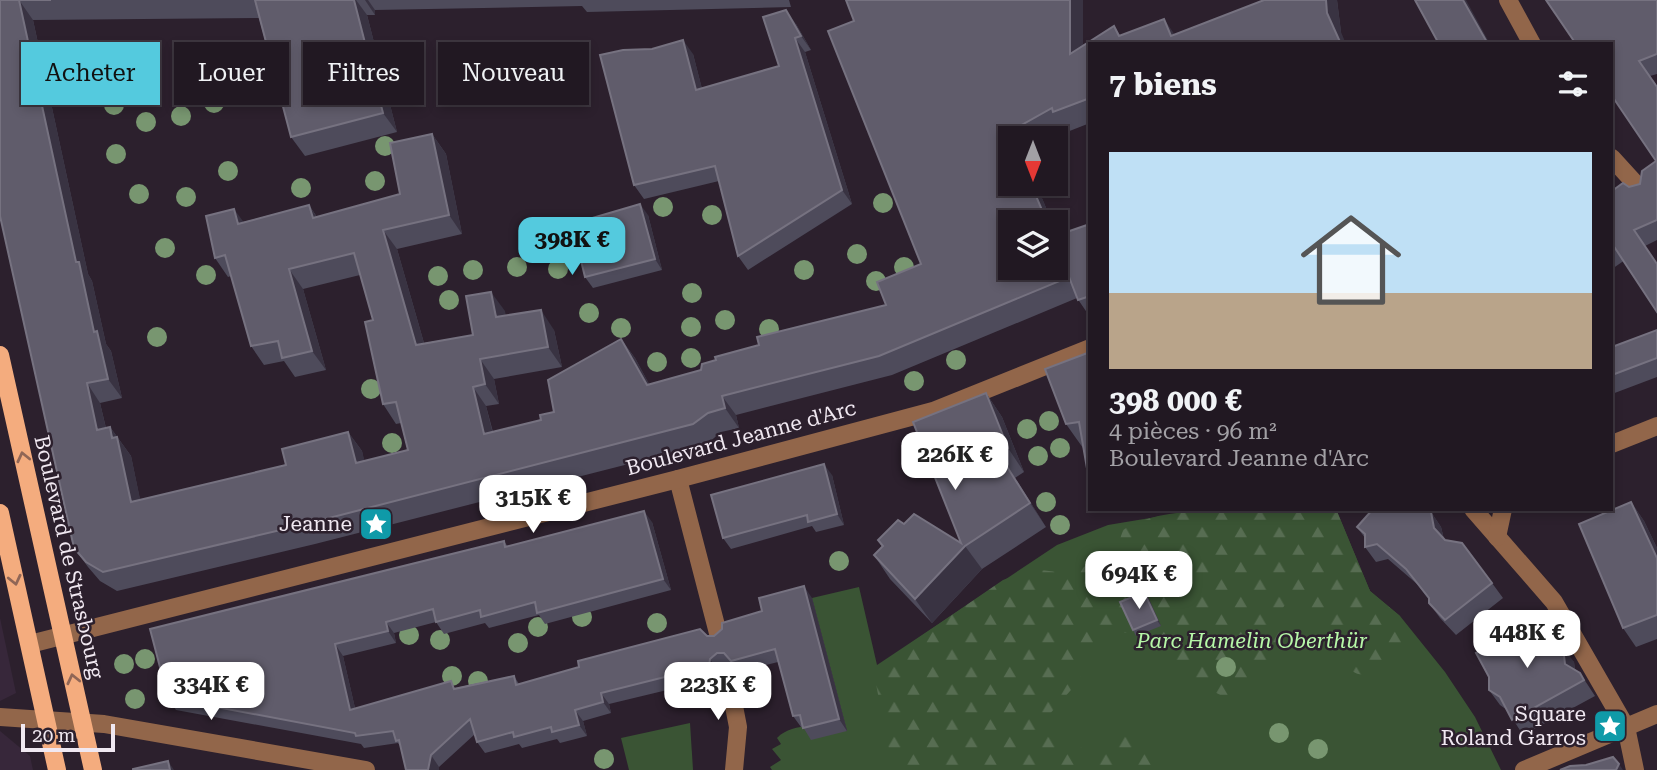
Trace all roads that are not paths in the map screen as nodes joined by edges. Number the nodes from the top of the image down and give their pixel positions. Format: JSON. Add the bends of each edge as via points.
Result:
{"nodes":[{"id":1,"x":1508,"y":0,"type":"edge"},
{"id":2,"x":1531,"y":42,"type":"edge"},
{"id":3,"x":1613,"y":159,"type":"edge"},
{"id":4,"x":1643,"y":192,"type":"edge"},
{"id":5,"x":1088,"y":349,"type":"edge"},
{"id":6,"x":1,"y":362,"type":"edge"},
{"id":7,"x":1657,"y":426,"type":"edge"},
{"id":8,"x":1613,"y":444,"type":"edge"},
{"id":9,"x":678,"y":479,"type":"junction"},
{"id":10,"x":1474,"y":511,"type":"edge"},
{"id":11,"x":1503,"y":511,"type":"edge"},
{"id":12,"x":0,"y":513,"type":"edge"},
{"id":13,"x":1497,"y":537,"type":"junction"},
{"id":14,"x":63,"y":636,"type":"junction"},
{"id":15,"x":719,"y":637,"type":"edge"},
{"id":16,"x":30,"y":644,"type":"junction"},
{"id":17,"x":728,"y":675,"type":"edge"},
{"id":18,"x":1657,"y":714,"type":"edge"},
{"id":19,"x":0,"y":717,"type":"edge"},
{"id":20,"x":46,"y":720,"type":"junction"},
{"id":21,"x":83,"y":724,"type":"junction"},
{"id":22,"x":1626,"y":727,"type":"junction"},
{"id":23,"x":57,"y":770,"type":"edge"},
{"id":24,"x":93,"y":770,"type":"edge"},
{"id":25,"x":366,"y":770,"type":"edge"},
{"id":26,"x":734,"y":770,"type":"edge"},
{"id":27,"x":1524,"y":770,"type":"edge"},
{"id":28,"x":1635,"y":770,"type":"edge"}],
"edges":[{"from":1,"to":2,"type":"street"},
{"from":3,"to":4,"type":"street"},
{"from":5,"to":9,"type":"street","name":"Boulevard Jeanne d'Arc","via":[[933,411]]},
{"from":14,"to":6,"type":"main road","name":"Boulevard de Strasbourg","one_way":true},
{"from":7,"to":8,"type":"street"},
{"from":9,"to":14,"type":"street","name":"Boulevard Jeanne d'Arc"},
{"from":9,"to":15,"type":"street"},
{"from":10,"to":13,"type":"street"},
{"from":11,"to":13,"type":"street"},
{"from":12,"to":16,"type":"main road","one_way":true},
{"from":13,"to":22,"type":"street","via":[[1554,602]]},
{"from":14,"to":16,"type":"street","name":"Boulevard Jeanne d'Arc"},
{"from":21,"to":14,"type":"main road","name":"Boulevard de Strasbourg","one_way":true},
{"from":16,"to":20,"type":"main road"},
{"from":17,"to":26,"type":"street","via":[[738,727]]},
{"from":18,"to":22,"type":"street"},
{"from":19,"to":20,"type":"street"},
{"from":20,"to":21,"type":"street"},
{"from":20,"to":23,"type":"main road"},
{"from":21,"to":24,"type":"main road","name":"Boulevard de Strasbourg"},
{"from":21,"to":25,"type":"street"},
{"from":22,"to":27,"type":"street"},
{"from":22,"to":28,"type":"street"}]}
